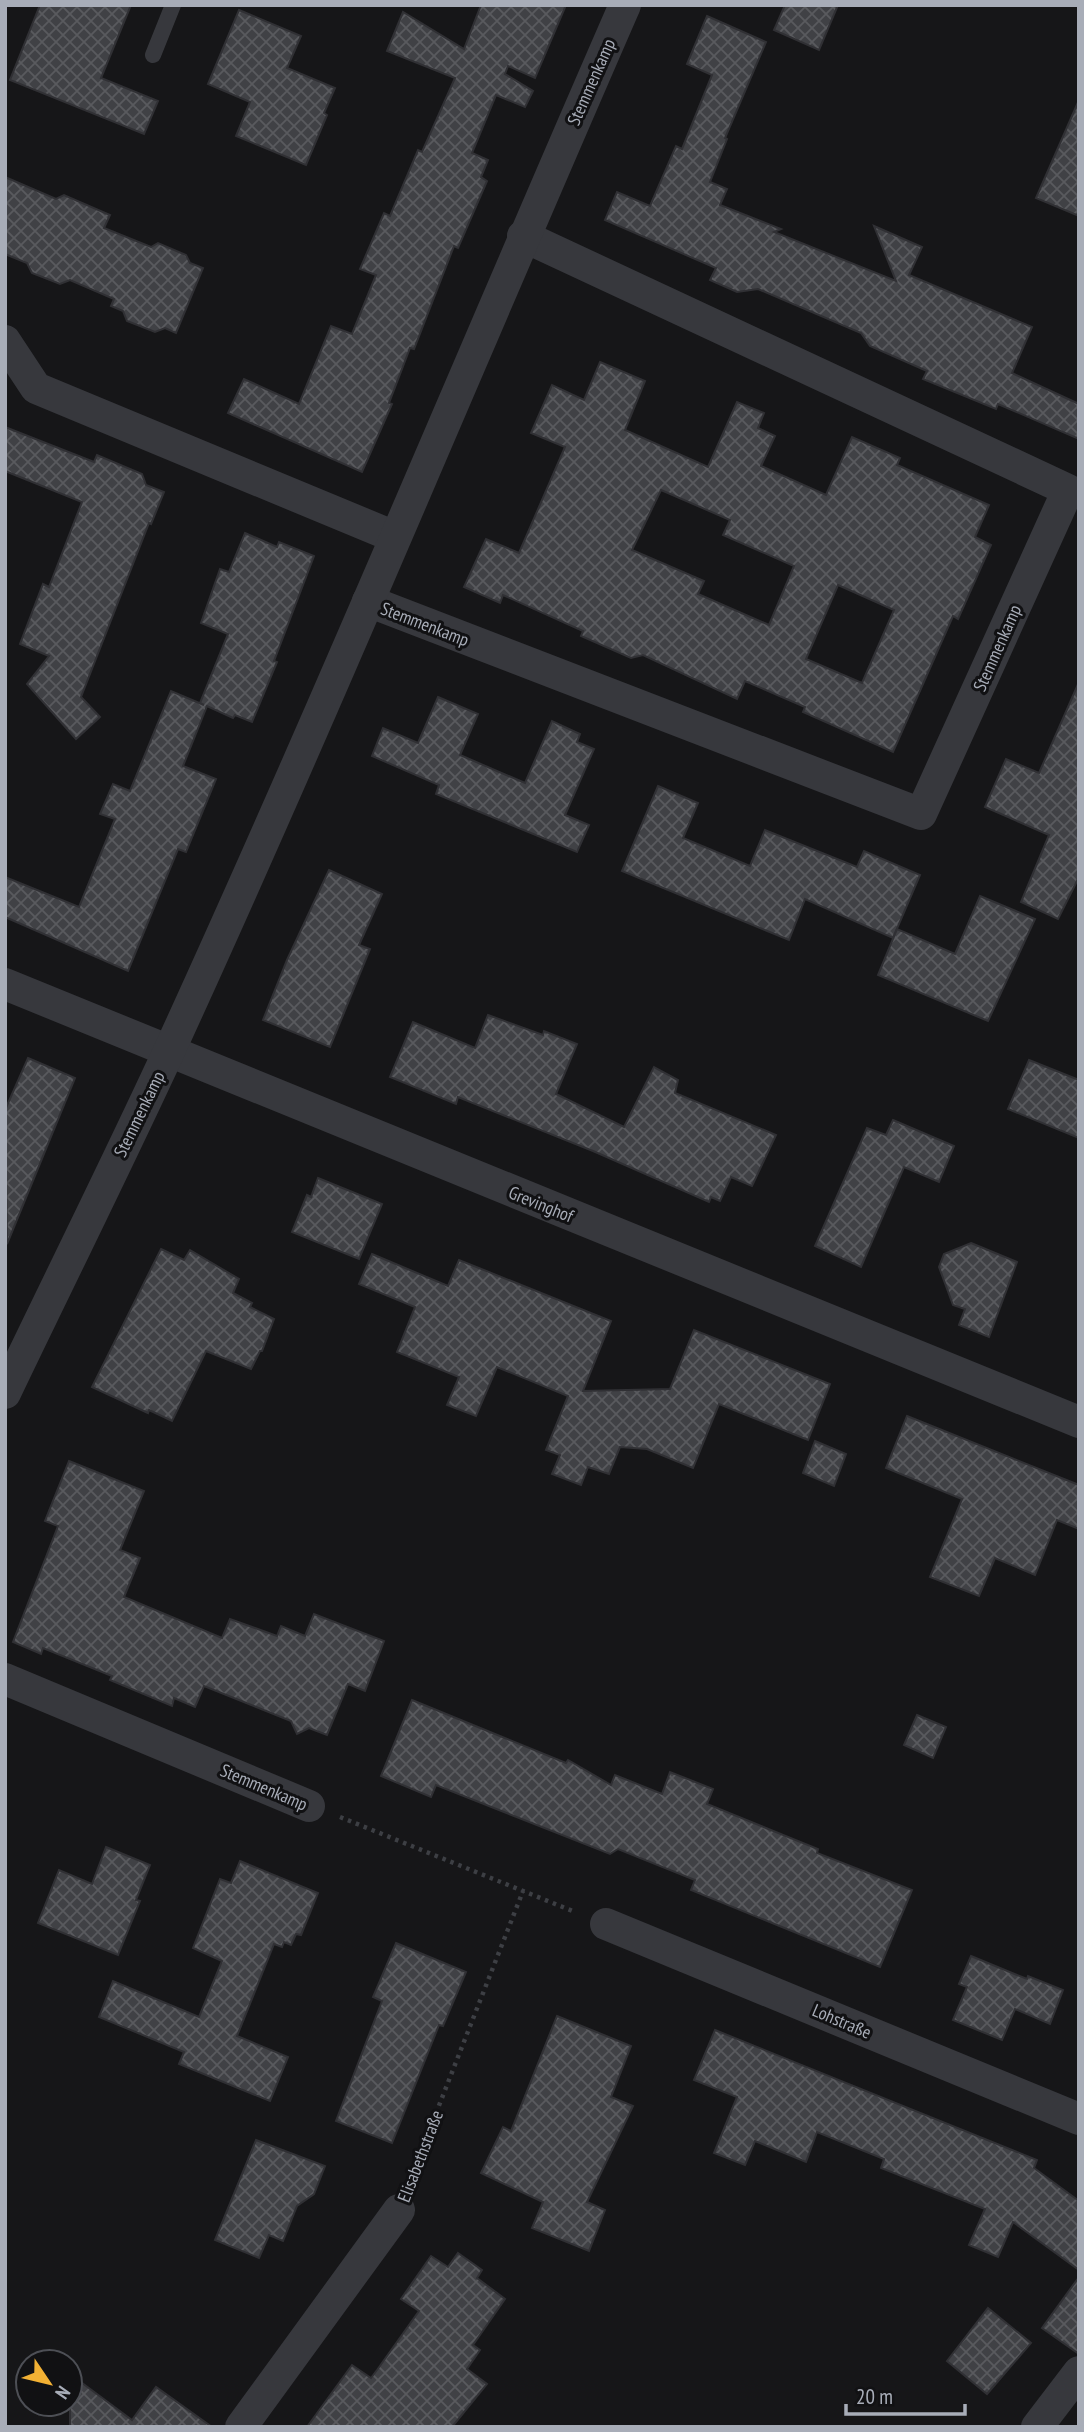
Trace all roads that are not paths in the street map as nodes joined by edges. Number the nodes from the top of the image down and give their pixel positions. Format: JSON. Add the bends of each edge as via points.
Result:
{"nodes":[{"id":1,"x":173,"y":5,"type":"edge"},
{"id":2,"x":625,"y":5,"type":"edge"},
{"id":3,"x":153,"y":55,"type":"dead end"},
{"id":4,"x":523,"y":236,"type":"junction"},
{"id":5,"x":5,"y":341,"type":"edge"},
{"id":6,"x":395,"y":537,"type":"junction"},
{"id":7,"x":368,"y":601,"type":"junction"},
{"id":8,"x":5,"y":984,"type":"edge"},
{"id":9,"x":170,"y":1050,"type":"junction"},
{"id":10,"x":5,"y":1393,"type":"edge"},
{"id":11,"x":1079,"y":1422,"type":"edge"},
{"id":12,"x":5,"y":1679,"type":"edge"},
{"id":13,"x":309,"y":1806,"type":"road end"},
{"id":14,"x":606,"y":1924,"type":"road end"},
{"id":15,"x":1079,"y":2119,"type":"edge"},
{"id":16,"x":399,"y":2210,"type":"road end"},
{"id":17,"x":1079,"y":2372,"type":"edge"},
{"id":18,"x":241,"y":2427,"type":"edge"},
{"id":19,"x":1037,"y":2427,"type":"edge"}],
"edges":[{"from":1,"to":3,"type":"lane"},
{"from":2,"to":4,"type":"street","name":"Stemmenkamp"},
{"from":4,"to":6,"type":"street","name":"Stemmenkamp"},
{"from":4,"to":7,"type":"street","name":"Stemmenkamp","via":[[1068,490],[921,814]]},
{"from":5,"to":6,"type":"street","via":[[36,388]]},
{"from":6,"to":7,"type":"street","name":"Stemmenkamp"},
{"from":7,"to":9,"type":"street","name":"Stemmenkamp"},
{"from":8,"to":9,"type":"street","name":"Grevinghof"},
{"from":9,"to":10,"type":"street","name":"Stemmenkamp"},
{"from":9,"to":11,"type":"street","name":"Grevinghof"},
{"from":12,"to":13,"type":"street","name":"Stemmenkamp"},
{"from":14,"to":15,"type":"street","name":"Lohstraße"},
{"from":16,"to":18,"type":"street","name":"Elisabethstraße"},
{"from":17,"to":19,"type":"street"}]}
